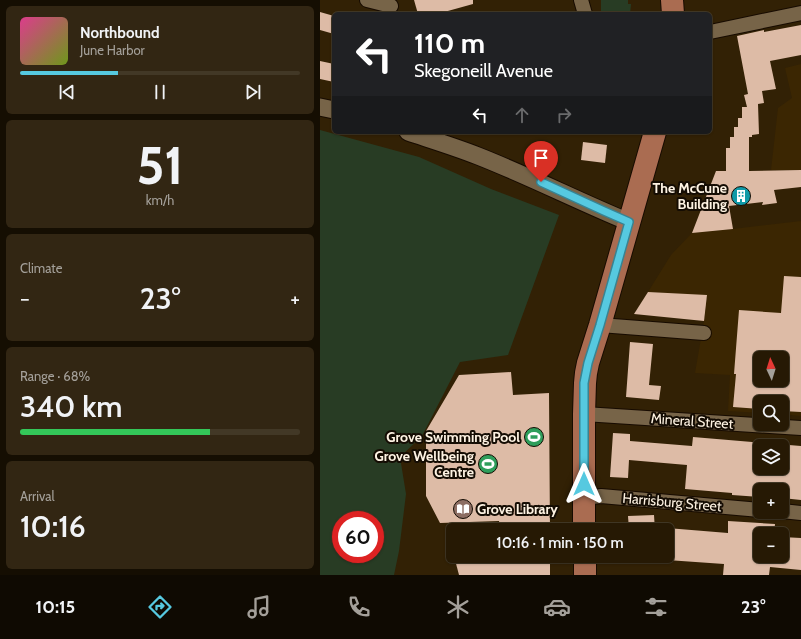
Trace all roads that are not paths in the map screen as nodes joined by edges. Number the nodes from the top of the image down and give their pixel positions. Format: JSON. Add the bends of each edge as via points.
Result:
{"nodes":[{"id":1,"x":366,"y":0,"type":"edge"},
{"id":2,"x":581,"y":0,"type":"edge"},
{"id":3,"x":672,"y":0,"type":"edge"},
{"id":4,"x":391,"y":7,"type":"edge"},
{"id":5,"x":584,"y":12,"type":"edge"},
{"id":6,"x":673,"y":12,"type":"edge"},
{"id":7,"x":801,"y":13,"type":"edge"},
{"id":8,"x":712,"y":32,"type":"edge"},
{"id":9,"x":320,"y":107,"type":"edge"},
{"id":10,"x":332,"y":110,"type":"edge"},
{"id":11,"x":420,"y":134,"type":"edge"},
{"id":12,"x":654,"y":134,"type":"edge"},
{"id":13,"x":629,"y":222,"type":"junction"},
{"id":14,"x":600,"y":325,"type":"junction"},
{"id":15,"x":704,"y":333,"type":"dead end"},
{"id":16,"x":584,"y":414,"type":"junction"},
{"id":17,"x":801,"y":428,"type":"edge"},
{"id":18,"x":584,"y":498,"type":"junction"},
{"id":19,"x":753,"y":509,"type":"edge"},
{"id":20,"x":789,"y":512,"type":"edge"},
{"id":21,"x":801,"y":513,"type":"edge"},
{"id":22,"x":584,"y":523,"type":"edge"},
{"id":23,"x":585,"y":563,"type":"edge"},
{"id":24,"x":585,"y":575,"type":"edge"}],
"edges":[{"from":1,"to":4,"type":"street"},
{"from":2,"to":5,"type":"street"},
{"from":3,"to":6,"type":"main road"},
{"from":7,"to":8,"type":"street"},
{"from":9,"to":10,"type":"street"},
{"from":11,"to":13,"type":"street","via":[[541,182]]},
{"from":12,"to":13,"type":"main road"},
{"from":13,"to":14,"type":"main road"},
{"from":14,"to":15,"type":"street"},
{"from":14,"to":16,"type":"main road","via":[[584,383]]},
{"from":16,"to":17,"type":"street","name":"Mineral Street"},
{"from":16,"to":18,"type":"main road"},
{"from":18,"to":19,"type":"street","name":"Harrisburg Street","via":[[601,496]]},
{"from":18,"to":22,"type":"main road"},
{"from":20,"to":21,"type":"street"},
{"from":23,"to":24,"type":"main road"}]}
